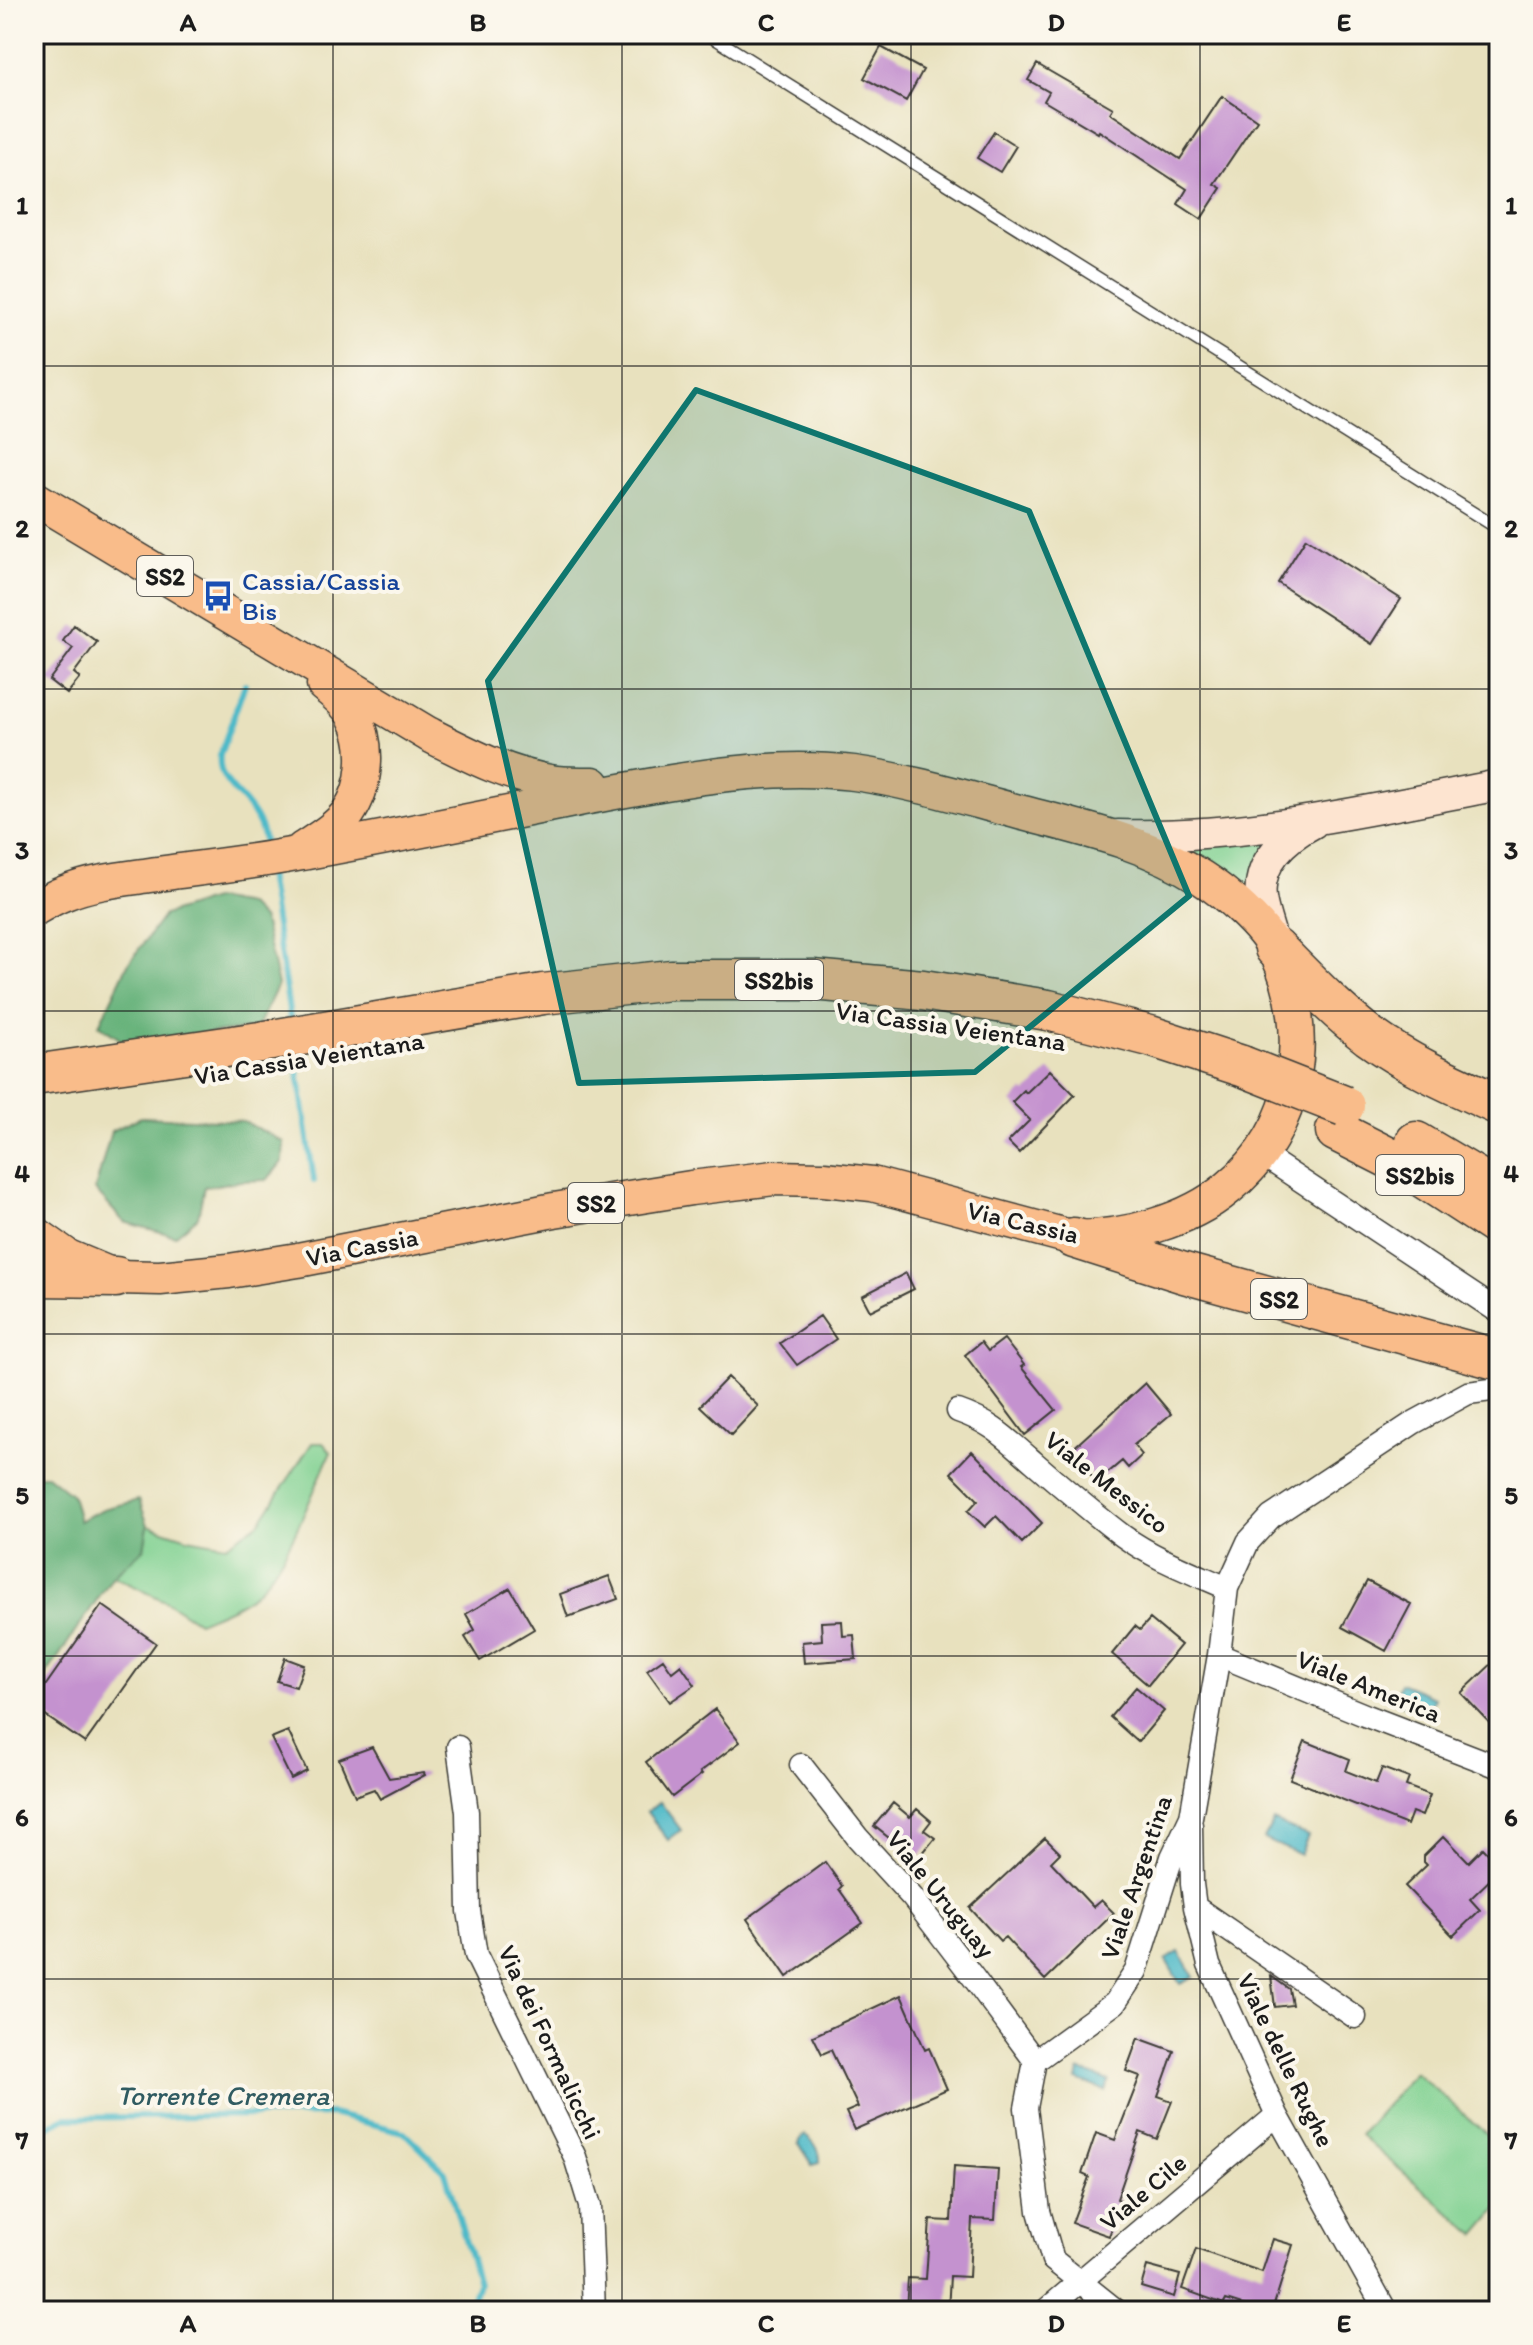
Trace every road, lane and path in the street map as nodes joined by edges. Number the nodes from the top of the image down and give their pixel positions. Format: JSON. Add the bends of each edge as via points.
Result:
{"nodes":[{"id":1,"x":708,"y":34,"type":"edge"},
{"id":2,"x":34,"y":498,"type":"edge"},
{"id":3,"x":1499,"y":529,"type":"edge"},
{"id":4,"x":296,"y":655,"type":"junction"},
{"id":5,"x":1499,"y":785,"type":"edge"},
{"id":6,"x":645,"y":786,"type":"junction"},
{"id":7,"x":1319,"y":819,"type":"junction"},
{"id":8,"x":1108,"y":835,"type":"junction"},
{"id":9,"x":276,"y":857,"type":"junction"},
{"id":10,"x":34,"y":909,"type":"edge"},
{"id":11,"x":1275,"y":948,"type":"junction"},
{"id":12,"x":262,"y":1054,"type":"junction"},
{"id":13,"x":34,"y":1075,"type":"edge"},
{"id":14,"x":34,"y":1101,"type":"edge"},
{"id":15,"x":1499,"y":1105,"type":"edge"},
{"id":16,"x":1340,"y":1119,"type":"junction"},
{"id":17,"x":1261,"y":1154,"type":"junction"},
{"id":18,"x":1499,"y":1191,"type":"edge"},
{"id":19,"x":1499,"y":1227,"type":"edge"},
{"id":20,"x":34,"y":1233,"type":"edge"},
{"id":21,"x":1074,"y":1238,"type":"junction"},
{"id":22,"x":34,"y":1276,"type":"edge"},
{"id":23,"x":116,"y":1277,"type":"junction"},
{"id":24,"x":1499,"y":1312,"type":"edge"},
{"id":25,"x":1494,"y":1368,"type":"edge"},
{"id":26,"x":958,"y":1411,"type":"dead end"},
{"id":27,"x":1227,"y":1588,"type":"junction"},
{"id":28,"x":1219,"y":1655,"type":"junction"},
{"id":29,"x":458,"y":1747,"type":"dead end"},
{"id":30,"x":801,"y":1765,"type":"dead end"},
{"id":31,"x":1499,"y":1767,"type":"edge"},
{"id":32,"x":1191,"y":1817,"type":"junction"},
{"id":33,"x":1195,"y":1907,"type":"junction"},
{"id":34,"x":1355,"y":2017,"type":"dead end"},
{"id":35,"x":1035,"y":2061,"type":"junction"},
{"id":36,"x":1277,"y":2115,"type":"junction"},
{"id":37,"x":1080,"y":2282,"type":"junction"},
{"id":38,"x":594,"y":2311,"type":"edge"},
{"id":39,"x":1045,"y":2311,"type":"edge"},
{"id":40,"x":1117,"y":2311,"type":"edge"},
{"id":41,"x":1386,"y":2311,"type":"edge"}],
"edges":[{"from":1,"to":3,"type":"lane"},
{"from":2,"to":4,"type":"main road","name":"Via Cassia","number":"SS2"},
{"from":4,"to":6,"type":"main road","name":"Via Cassia","number":"SS2","via":[[428,734],[516,774],[557,783]]},
{"from":4,"to":9,"type":"main road","name":"Via Cassia","number":"SS2","via":[[355,717],[364,769],[347,815],[319,839]]},
{"from":5,"to":7,"type":"street"},
{"from":6,"to":8,"type":"main road","name":"Via Cassia","number":"SS2","via":[[753,772],[852,773]]},
{"from":6,"to":9,"type":"main road","name":"Via Cassia","number":"SS2"},
{"from":7,"to":8,"type":"street","via":[[1206,834]]},
{"from":7,"to":11,"type":"street","via":[[1277,849],[1265,869],[1262,903]]},
{"from":8,"to":11,"type":"main road","name":"Via Cassia","number":"SS2","via":[[1163,856],[1213,885]]},
{"from":9,"to":10,"type":"main road","name":"Via Cassia","number":"SS2","via":[[109,881],[64,893]]},
{"from":11,"to":15,"type":"highway","number":"SS2","via":[[1369,1035],[1436,1076]]},
{"from":11,"to":17,"type":"main road","name":"Via Cassia","number":"SS2","via":[[1293,1003],[1298,1051],[1290,1095]]},
{"from":12,"to":13,"type":"highway","name":"Via Cassia Veientana","number":"SS2bis"},
{"from":12,"to":14,"type":"highway","name":"Via Cassia Veientana","number":"SS2bis"},
{"from":12,"to":16,"type":"highway","name":"Via Cassia Veientana","number":"SS2bis","via":[[659,1006],[810,1006],[1040,1034],[1240,1078]]},
{"from":16,"to":18,"type":"highway","name":"Via Cassia Veientana","number":"SS2bis","via":[[1406,1137]]},
{"from":16,"to":19,"type":"highway","name":"Via Cassia Veientana","number":"SS2bis"},
{"from":17,"to":21,"type":"main road","name":"Via Cassia","number":"SS2","via":[[1228,1188],[1185,1214],[1108,1236]]},
{"from":17,"to":24,"type":"street"},
{"from":20,"to":23,"type":"main road","name":"Via Cassia","number":"SS2","via":[[68,1257]]},
{"from":21,"to":23,"type":"main road","name":"Via Cassia","number":"SS2","via":[[872,1184],[774,1178],[554,1210],[229,1271]]},
{"from":21,"to":25,"type":"highway","number":"SS2"},
{"from":22,"to":23,"type":"highway"},
{"from":25,"to":27,"type":"street","name":"Viale Argentina","via":[[1468,1393],[1271,1517],[1248,1542]]},
{"from":26,"to":27,"type":"street","name":"Viale Messico","via":[[998,1430],[1142,1549]]},
{"from":27,"to":28,"type":"street","name":"Viale Argentina"},
{"from":28,"to":31,"type":"street","name":"Viale America"},
{"from":28,"to":32,"type":"street","name":"Viale Argentina"},
{"from":29,"to":38,"type":"street","name":"Via dei Formalicchi","via":[[476,1955],[575,2157],[590,2206]]},
{"from":30,"to":35,"type":"street","name":"Viale Uruguay","via":[[912,1897]]},
{"from":32,"to":33,"type":"street","name":"Viale delle Rughe"},
{"from":32,"to":35,"type":"street","name":"Viale Argentina","via":[[1172,1857],[1136,1971],[1115,2003]]},
{"from":33,"to":34,"type":"street"},
{"from":33,"to":36,"type":"street","name":"Viale delle Rughe","via":[[1209,1965]]},
{"from":35,"to":37,"type":"street","via":[[1026,2108],[1039,2211],[1053,2260]]},
{"from":36,"to":37,"type":"street","name":"Viale Cile"},
{"from":36,"to":41,"type":"street","name":"Viale delle Rughe"},
{"from":37,"to":39,"type":"street","name":"Viale Cile"},
{"from":37,"to":40,"type":"street"}]}
